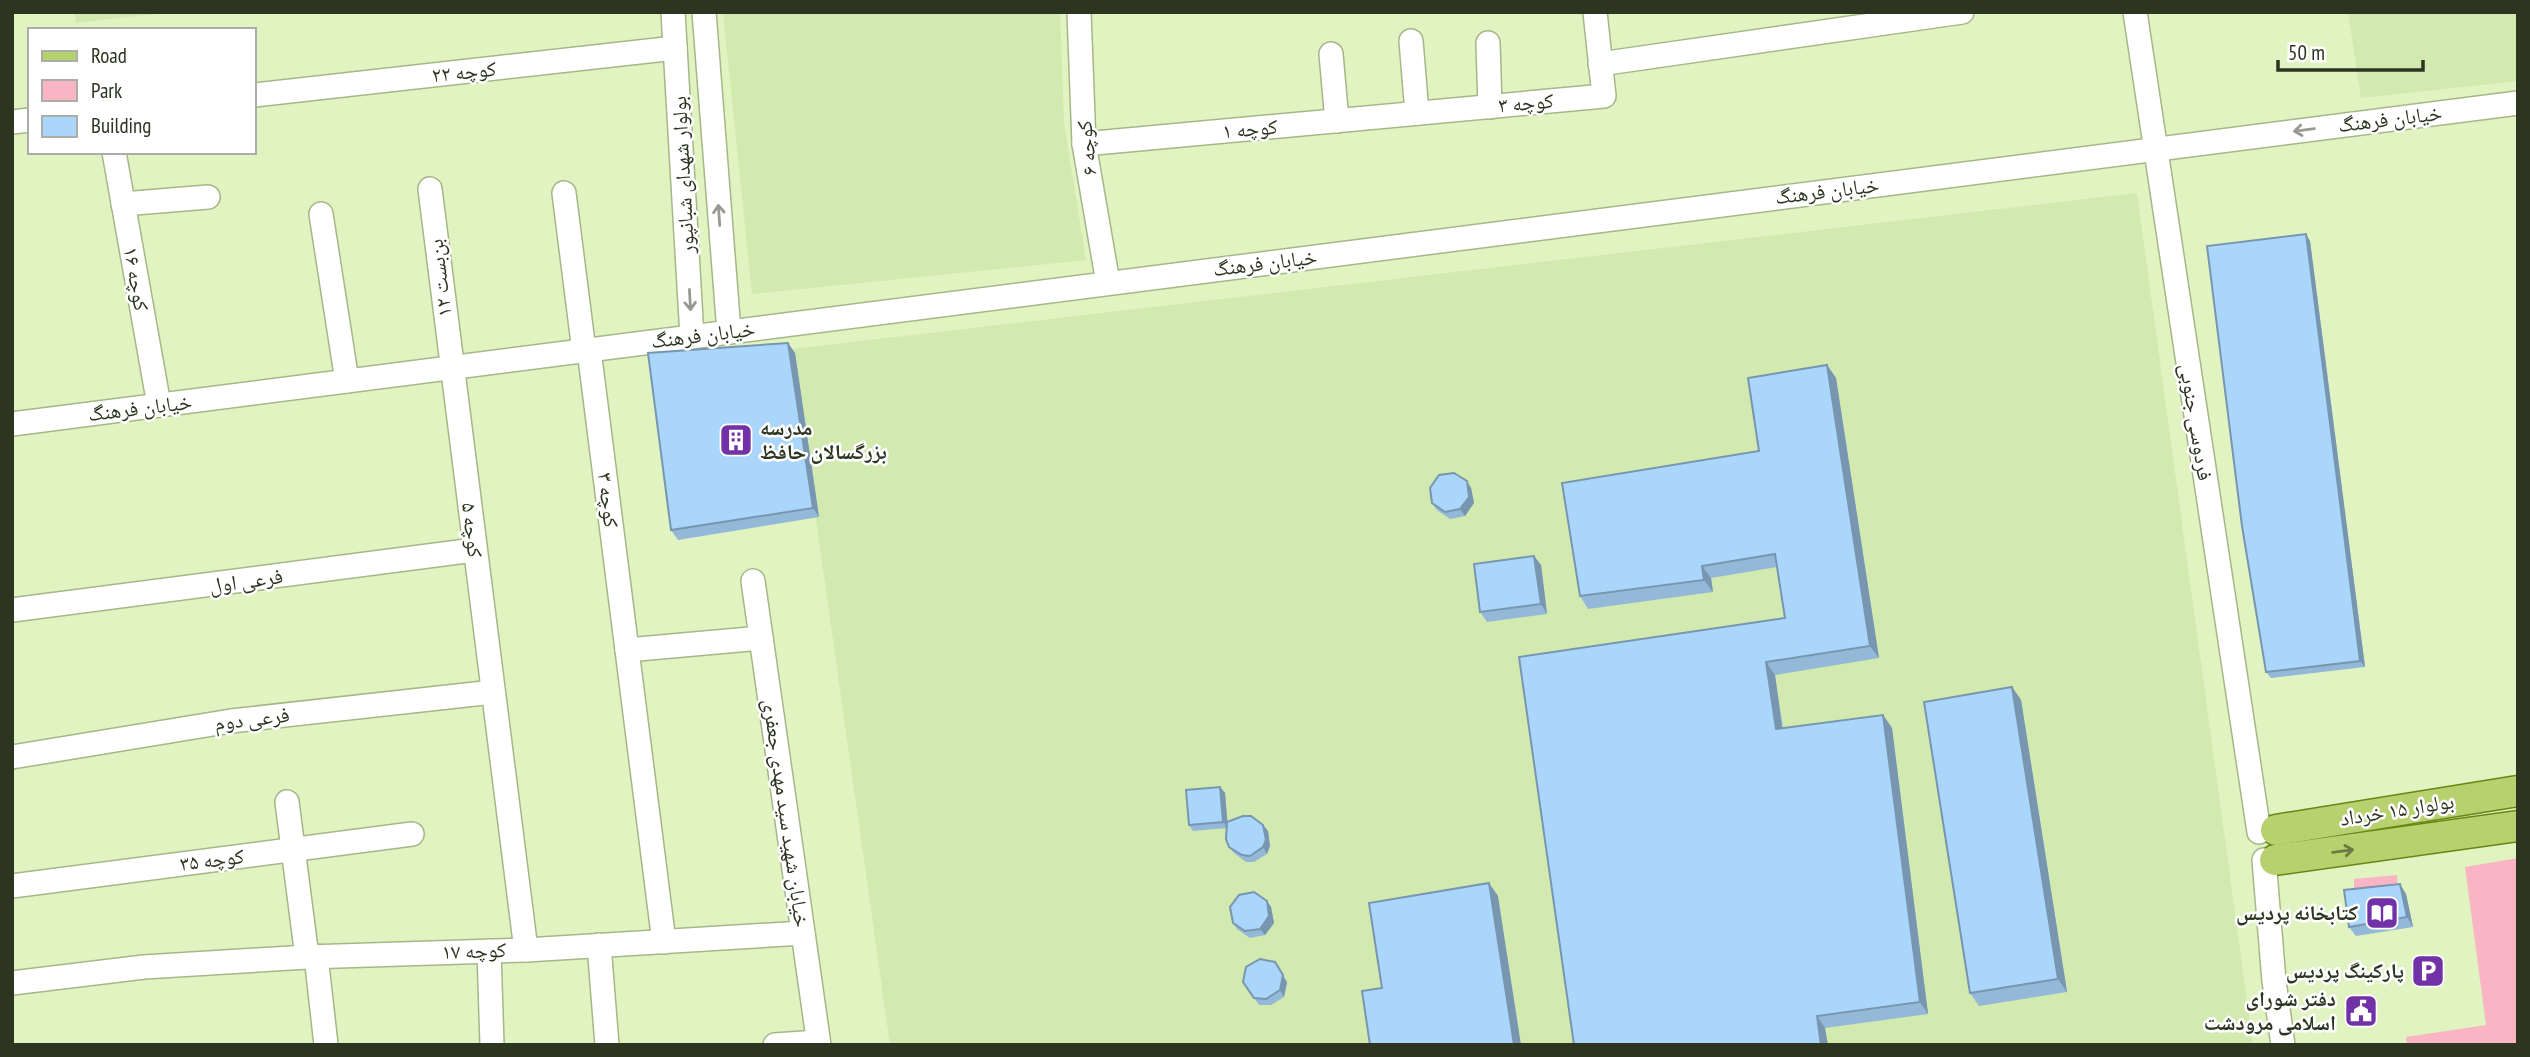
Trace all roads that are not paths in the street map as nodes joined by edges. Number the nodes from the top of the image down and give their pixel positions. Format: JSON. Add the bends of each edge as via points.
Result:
{"nodes":[{"id":1,"x":673,"y":12,"type":"edge"},
{"id":2,"x":704,"y":12,"type":"edge"},
{"id":3,"x":1079,"y":12,"type":"edge"},
{"id":4,"x":1595,"y":12,"type":"edge"},
{"id":5,"x":1962,"y":12,"type":"edge"},
{"id":6,"x":2136,"y":12,"type":"edge"},
{"id":7,"x":1411,"y":41,"type":"dead end"},
{"id":8,"x":1488,"y":43,"type":"dead end"},
{"id":9,"x":675,"y":48,"type":"junction"},
{"id":10,"x":1331,"y":54,"type":"dead end"},
{"id":11,"x":1600,"y":64,"type":"junction"},
{"id":12,"x":256,"y":95,"type":"edge"},
{"id":13,"x":2518,"y":103,"type":"edge"},
{"id":14,"x":1490,"y":107,"type":"junction"},
{"id":15,"x":1417,"y":113,"type":"junction"},
{"id":16,"x":1337,"y":121,"type":"junction"},
{"id":17,"x":1084,"y":144,"type":"junction"},
{"id":18,"x":2154,"y":149,"type":"junction"},
{"id":19,"x":114,"y":154,"type":"edge"},
{"id":20,"x":430,"y":189,"type":"dead end"},
{"id":21,"x":564,"y":193,"type":"dead end"},
{"id":22,"x":208,"y":197,"type":"dead end"},
{"id":23,"x":123,"y":204,"type":"junction"},
{"id":24,"x":321,"y":214,"type":"dead end"},
{"id":25,"x":722,"y":264,"type":"junction"},
{"id":26,"x":688,"y":267,"type":"junction"},
{"id":27,"x":1108,"y":283,"type":"junction"},
{"id":28,"x":729,"y":332,"type":"junction"},
{"id":29,"x":692,"y":337,"type":"junction"},
{"id":30,"x":586,"y":350,"type":"junction"},
{"id":31,"x":451,"y":368,"type":"junction"},
{"id":32,"x":347,"y":381,"type":"junction"},
{"id":33,"x":159,"y":405,"type":"junction"},
{"id":34,"x":13,"y":420,"type":"edge"},
{"id":35,"x":474,"y":550,"type":"junction"},
{"id":36,"x":753,"y":581,"type":"dead end"},
{"id":37,"x":15,"y":610,"type":"edge"},
{"id":38,"x":761,"y":638,"type":"junction"},
{"id":39,"x":627,"y":650,"type":"junction"},
{"id":40,"x":492,"y":692,"type":"junction"},
{"id":41,"x":12,"y":757,"type":"edge"},
{"id":42,"x":2518,"y":791,"type":"edge"},
{"id":43,"x":287,"y":802,"type":"dead end"},
{"id":44,"x":2518,"y":826,"type":"edge"},
{"id":45,"x":2267,"y":831,"type":"junction"},
{"id":46,"x":412,"y":834,"type":"dead end"},
{"id":47,"x":292,"y":850,"type":"junction"},
{"id":48,"x":2270,"y":860,"type":"junction"},
{"id":49,"x":12,"y":886,"type":"edge"},
{"id":50,"x":803,"y":933,"type":"junction"},
{"id":51,"x":664,"y":942,"type":"junction"},
{"id":52,"x":598,"y":945,"type":"junction"},
{"id":53,"x":526,"y":950,"type":"junction"},
{"id":54,"x":489,"y":951,"type":"junction"},
{"id":55,"x":312,"y":956,"type":"junction"},
{"id":56,"x":12,"y":983,"type":"edge"},
{"id":57,"x":819,"y":1044,"type":"edge"},
{"id":58,"x":326,"y":1045,"type":"edge"},
{"id":59,"x":492,"y":1045,"type":"edge"},
{"id":60,"x":607,"y":1045,"type":"edge"},
{"id":61,"x":775,"y":1045,"type":"edge"},
{"id":62,"x":2283,"y":1045,"type":"edge"}],
"edges":[{"from":1,"to":9,"type":"street","name":"بولوار شهدای شبانپور"},
{"from":25,"to":2,"type":"street","name":"بولوار شهدای شبانپور","one_way":true},
{"from":3,"to":17,"type":"street","name":"کوچه ۶"},
{"from":4,"to":11,"type":"street"},
{"from":5,"to":11,"type":"street"},
{"from":6,"to":18,"type":"street","name":"فردوسی جنوبی"},
{"from":7,"to":15,"type":"street"},
{"from":8,"to":14,"type":"street"},
{"from":9,"to":12,"type":"street","name":"کوچه ۲۲"},
{"from":9,"to":26,"type":"street","name":"بولوار شهدای شبانپور"},
{"from":10,"to":16,"type":"street"},
{"from":11,"to":14,"type":"street","name":"کوچه ۳","via":[[1604,96]]},
{"from":13,"to":18,"type":"street","name":"خیابان فرهنگ","one_way":true},
{"from":14,"to":15,"type":"street","name":"کوچه ۳"},
{"from":15,"to":16,"type":"street","name":"کوچه ۱"},
{"from":16,"to":17,"type":"street","name":"کوچه ۱"},
{"from":17,"to":27,"type":"street","name":"کوچه ۶"},
{"from":18,"to":27,"type":"street","name":"خیابان فرهنگ"},
{"from":18,"to":45,"type":"street","name":"فردوسی جنوبی"},
{"from":19,"to":23,"type":"street","name":"کوچه ۱۶"},
{"from":20,"to":31,"type":"street","name":"بن‌بست ۱۲"},
{"from":21,"to":30,"type":"street","name":"کوچه ۳"},
{"from":22,"to":23,"type":"street"},
{"from":23,"to":33,"type":"street","name":"کوچه ۱۶"},
{"from":24,"to":32,"type":"street"},
{"from":25,"to":26,"type":"street"},
{"from":25,"to":28,"type":"street","name":"بولوار شهدای شبانپور"},
{"from":26,"to":29,"type":"street","name":"بولوار شهدای شبانپور","one_way":true},
{"from":27,"to":28,"type":"street","name":"خیابان فرهنگ"},
{"from":28,"to":29,"type":"street","name":"خیابان فرهنگ"},
{"from":29,"to":30,"type":"street","name":"خیابان فرهنگ"},
{"from":30,"to":31,"type":"street","name":"خیابان فرهنگ"},
{"from":30,"to":39,"type":"street","name":"کوچه ۳"},
{"from":31,"to":32,"type":"street","name":"خیابان فرهنگ"},
{"from":31,"to":35,"type":"street","name":"کوچه ۵"},
{"from":32,"to":33,"type":"street","name":"خیابان فرهنگ"},
{"from":33,"to":34,"type":"street","name":"خیابان فرهنگ"},
{"from":35,"to":37,"type":"street","name":"فرعی اول"},
{"from":35,"to":40,"type":"street","name":"کوچه ۵"},
{"from":36,"to":38,"type":"street","name":"خیابان شهید سید مهدی جعفری"},
{"from":38,"to":39,"type":"street"},
{"from":38,"to":50,"type":"street","name":"خیابان شهید سید مهدی جعفری"},
{"from":39,"to":51,"type":"street"},
{"from":40,"to":41,"type":"street","name":"فرعی دوم","via":[[231,721]]},
{"from":40,"to":53,"type":"street"},
{"from":42,"to":45,"type":"main road","name":"بولوار ۱۵ خرداد"},
{"from":43,"to":47,"type":"street"},
{"from":48,"to":44,"type":"main road","name":"بولوار ۱۵ خرداد","one_way":true},
{"from":45,"to":48,"type":"street","name":"فردوسی جنوبی","via":[[2283,836],[2286,845],[2283,854]]},
{"from":46,"to":47,"type":"street","name":"کوچه ۳۵"},
{"from":47,"to":49,"type":"street","name":"کوچه ۳۵"},
{"from":47,"to":55,"type":"street"},
{"from":48,"to":62,"type":"street","via":[[2274,981]]},
{"from":50,"to":51,"type":"street","name":"کوچه ۱۷"},
{"from":50,"to":57,"type":"street","name":"خیابان شهید سید مهدی جعفری"},
{"from":51,"to":52,"type":"street","name":"کوچه ۱۷"},
{"from":52,"to":53,"type":"street","name":"کوچه ۱۷"},
{"from":52,"to":60,"type":"street"},
{"from":53,"to":54,"type":"street","name":"کوچه ۱۷"},
{"from":54,"to":55,"type":"street","name":"کوچه ۱۷"},
{"from":54,"to":59,"type":"street"},
{"from":55,"to":56,"type":"street","name":"کوچه ۱۷","via":[[144,967]]},
{"from":55,"to":58,"type":"street"},
{"from":57,"to":61,"type":"street"}]}
